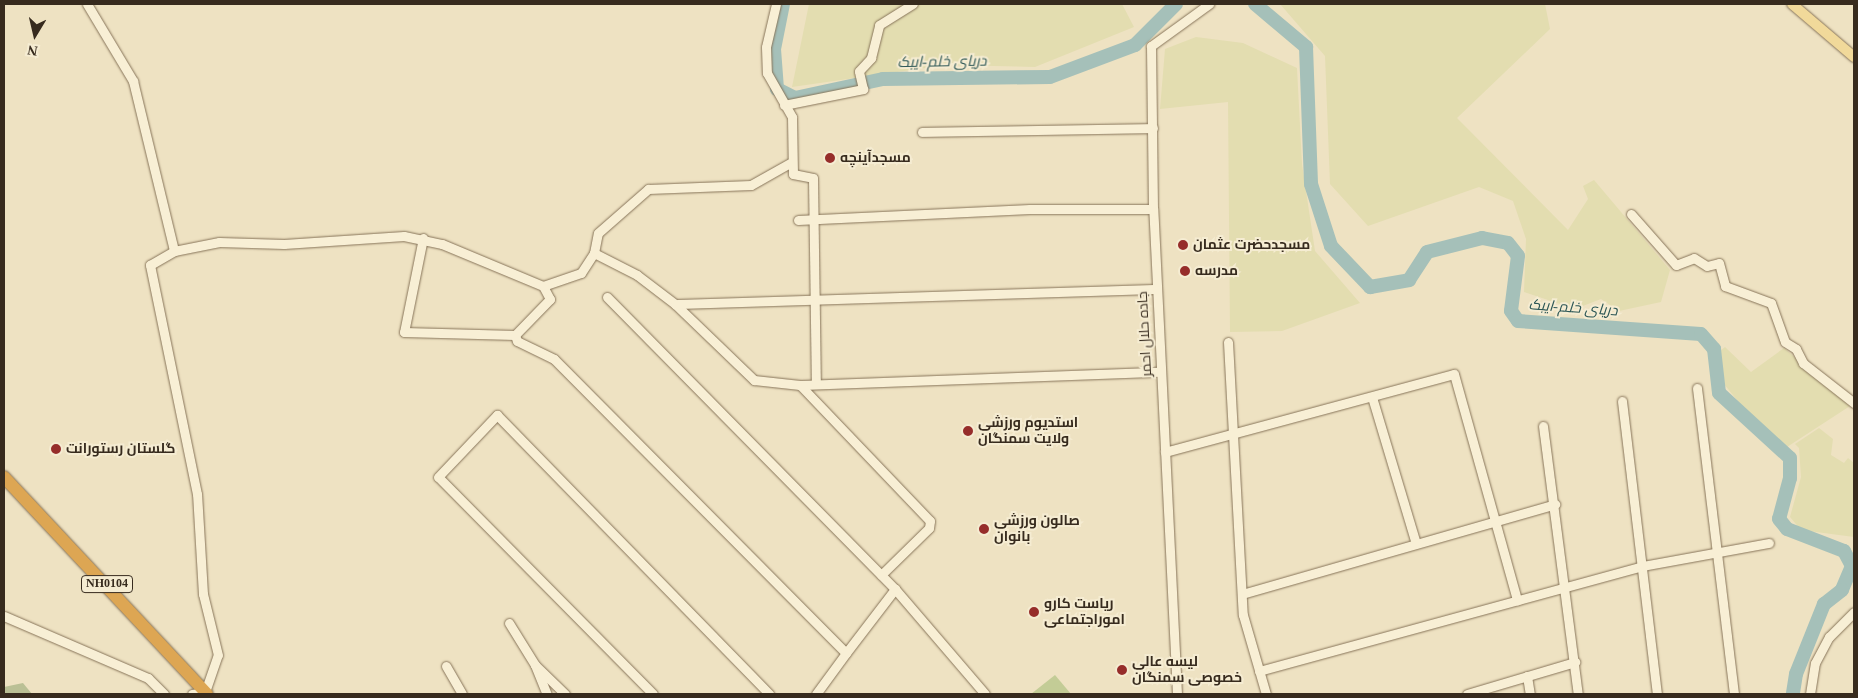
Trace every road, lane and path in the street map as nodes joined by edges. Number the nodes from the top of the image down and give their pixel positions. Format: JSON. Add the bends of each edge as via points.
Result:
{"nodes":[{"id":1,"x":87,"y":4,"type":"edge"},
{"id":2,"x":776,"y":4,"type":"edge"},
{"id":3,"x":913,"y":4,"type":"edge"},
{"id":4,"x":1792,"y":4,"type":"edge"},
{"id":5,"x":1209,"y":5,"type":"edge"},
{"id":6,"x":1854,"y":57,"type":"edge"},
{"id":7,"x":784,"y":105,"type":"junction"},
{"id":8,"x":1153,"y":128,"type":"junction"},
{"id":9,"x":922,"y":132,"type":"dead end"},
{"id":10,"x":790,"y":163,"type":"junction"},
{"id":11,"x":1153,"y":209,"type":"junction"},
{"id":12,"x":1631,"y":214,"type":"dead end"},
{"id":13,"x":798,"y":220,"type":"dead end"},
{"id":14,"x":814,"y":220,"type":"junction"},
{"id":15,"x":423,"y":238,"type":"junction"},
{"id":16,"x":174,"y":251,"type":"junction"},
{"id":17,"x":594,"y":253,"type":"junction"},
{"id":18,"x":543,"y":286,"type":"junction"},
{"id":19,"x":1157,"y":289,"type":"junction"},
{"id":20,"x":606,"y":297,"type":"dead end"},
{"id":21,"x":817,"y":299,"type":"junction"},
{"id":22,"x":675,"y":304,"type":"junction"},
{"id":23,"x":515,"y":335,"type":"junction"},
{"id":24,"x":1228,"y":342,"type":"dead end"},
{"id":25,"x":1161,"y":372,"type":"junction"},
{"id":26,"x":800,"y":384,"type":"junction"},
{"id":27,"x":816,"y":384,"type":"junction"},
{"id":28,"x":1697,"y":388,"type":"dead end"},
{"id":29,"x":1372,"y":397,"type":"junction"},
{"id":30,"x":1622,"y":402,"type":"dead end"},
{"id":31,"x":1854,"y":403,"type":"edge"},
{"id":32,"x":1543,"y":426,"type":"dead end"},
{"id":33,"x":1234,"y":436,"type":"junction"},
{"id":34,"x":1165,"y":452,"type":"junction"},
{"id":35,"x":4,"y":477,"type":"edge"},
{"id":36,"x":1555,"y":504,"type":"junction"},
{"id":37,"x":1494,"y":522,"type":"junction"},
{"id":38,"x":1769,"y":543,"type":"dead end"},
{"id":39,"x":1416,"y":544,"type":"junction"},
{"id":40,"x":1720,"y":550,"type":"junction"},
{"id":41,"x":1642,"y":566,"type":"junction"},
{"id":42,"x":881,"y":575,"type":"junction"},
{"id":43,"x":1565,"y":586,"type":"junction"},
{"id":44,"x":895,"y":589,"type":"junction"},
{"id":45,"x":1242,"y":594,"type":"junction"},
{"id":46,"x":1516,"y":600,"type":"junction"},
{"id":47,"x":1854,"y":612,"type":"edge"},
{"id":48,"x":4,"y":616,"type":"edge"},
{"id":49,"x":509,"y":623,"type":"dead end"},
{"id":50,"x":846,"y":653,"type":"junction"},
{"id":51,"x":1574,"y":662,"type":"junction"},
{"id":52,"x":535,"y":665,"type":"junction"},
{"id":53,"x":446,"y":666,"type":"dead end"},
{"id":54,"x":1259,"y":671,"type":"junction"},
{"id":55,"x":1527,"y":676,"type":"junction"},
{"id":56,"x":1484,"y":692,"type":"edge"},
{"id":57,"x":201,"y":693,"type":"edge"},
{"id":58,"x":164,"y":694,"type":"edge"},
{"id":59,"x":462,"y":694,"type":"edge"},
{"id":60,"x":547,"y":694,"type":"edge"},
{"id":61,"x":565,"y":694,"type":"edge"},
{"id":62,"x":653,"y":694,"type":"edge"},
{"id":63,"x":769,"y":694,"type":"edge"},
{"id":64,"x":816,"y":694,"type":"edge"},
{"id":65,"x":985,"y":694,"type":"edge"},
{"id":66,"x":1177,"y":694,"type":"edge"},
{"id":67,"x":1266,"y":694,"type":"edge"},
{"id":68,"x":1467,"y":694,"type":"edge"},
{"id":69,"x":1530,"y":694,"type":"edge"},
{"id":70,"x":1578,"y":694,"type":"edge"},
{"id":71,"x":1658,"y":694,"type":"edge"},
{"id":72,"x":1734,"y":694,"type":"edge"},
{"id":73,"x":1810,"y":694,"type":"edge"}],
"edges":[{"from":1,"to":16,"type":"street","via":[[133,81]]},
{"from":2,"to":7,"type":"street","via":[[766,47],[767,73]]},
{"from":3,"to":7,"type":"street","via":[[879,25],[871,58],[859,71],[864,89]]},
{"from":4,"to":6,"type":"main road"},
{"from":5,"to":8,"type":"street","name":"جاده حلال احمر","via":[[1151,46]]},
{"from":7,"to":10,"type":"street","via":[[792,117]]},
{"from":8,"to":9,"type":"street"},
{"from":8,"to":11,"type":"street","name":"جاده حلال احمر"},
{"from":10,"to":14,"type":"street","via":[[793,174],[813,178]]},
{"from":10,"to":17,"type":"street","via":[[751,185],[648,189],[609,220],[598,234]]},
{"from":11,"to":14,"type":"street","via":[[1013,210]]},
{"from":11,"to":19,"type":"street","name":"جاده حلال احمر"},
{"from":12,"to":31,"type":"street","via":[[1676,266],[1694,258],[1707,266],[1719,263],[1724,268],[1725,286],[1771,303],[1785,342],[1796,349],[1803,363]]},
{"from":13,"to":14,"type":"street"},
{"from":14,"to":21,"type":"street"},
{"from":15,"to":16,"type":"street","via":[[284,244],[219,242]]},
{"from":15,"to":18,"type":"street"},
{"from":15,"to":23,"type":"street","via":[[404,332]]},
{"from":16,"to":57,"type":"street","via":[[150,265],[197,494],[203,594],[218,656]]},
{"from":17,"to":18,"type":"street","via":[[581,273]]},
{"from":17,"to":22,"type":"street","via":[[637,275]]},
{"from":18,"to":23,"type":"street","via":[[550,299]]},
{"from":19,"to":21,"type":"street"},
{"from":19,"to":25,"type":"street","name":"جاده حلال احمر"},
{"from":20,"to":42,"type":"street"},
{"from":21,"to":22,"type":"street"},
{"from":21,"to":27,"type":"street"},
{"from":22,"to":26,"type":"street","via":[[754,380]]},
{"from":23,"to":50,"type":"street","via":[[517,341],[554,359]]},
{"from":24,"to":33,"type":"street"},
{"from":25,"to":27,"type":"street"},
{"from":25,"to":34,"type":"street","name":"جاده حلال احمر"},
{"from":26,"to":27,"type":"street"},
{"from":26,"to":42,"type":"street","via":[[930,521],[929,528]]},
{"from":28,"to":40,"type":"street"},
{"from":29,"to":33,"type":"street"},
{"from":29,"to":37,"type":"street","via":[[1454,374]]},
{"from":29,"to":39,"type":"street"},
{"from":30,"to":41,"type":"street"},
{"from":32,"to":36,"type":"street"},
{"from":33,"to":34,"type":"street"},
{"from":33,"to":45,"type":"street"},
{"from":34,"to":66,"type":"street","name":"جاده حلال احمر"},
{"from":35,"to":57,"type":"highway","number":"NH0104"},
{"from":36,"to":37,"type":"street"},
{"from":36,"to":43,"type":"street"},
{"from":37,"to":39,"type":"street"},
{"from":37,"to":46,"type":"street"},
{"from":38,"to":40,"type":"street"},
{"from":39,"to":45,"type":"street"},
{"from":40,"to":41,"type":"street"},
{"from":40,"to":72,"type":"street"},
{"from":41,"to":43,"type":"street"},
{"from":41,"to":71,"type":"street"},
{"from":42,"to":44,"type":"street"},
{"from":43,"to":46,"type":"street"},
{"from":43,"to":51,"type":"street"},
{"from":44,"to":50,"type":"street"},
{"from":44,"to":65,"type":"street"},
{"from":45,"to":54,"type":"street","via":[[1243,615]]},
{"from":46,"to":54,"type":"street"},
{"from":47,"to":73,"type":"street","via":[[1829,638],[1815,663]]},
{"from":48,"to":58,"type":"street","via":[[148,678]]},
{"from":49,"to":52,"type":"street"},
{"from":50,"to":64,"type":"street"},
{"from":51,"to":55,"type":"street"},
{"from":51,"to":70,"type":"street"},
{"from":52,"to":60,"type":"street"},
{"from":52,"to":61,"type":"street"},
{"from":53,"to":59,"type":"street"},
{"from":54,"to":67,"type":"street"},
{"from":55,"to":56,"type":"street"},
{"from":55,"to":69,"type":"street"},
{"from":56,"to":68,"type":"street"},
{"from":62,"to":63,"type":"street","via":[[438,477],[497,415]]}]}
